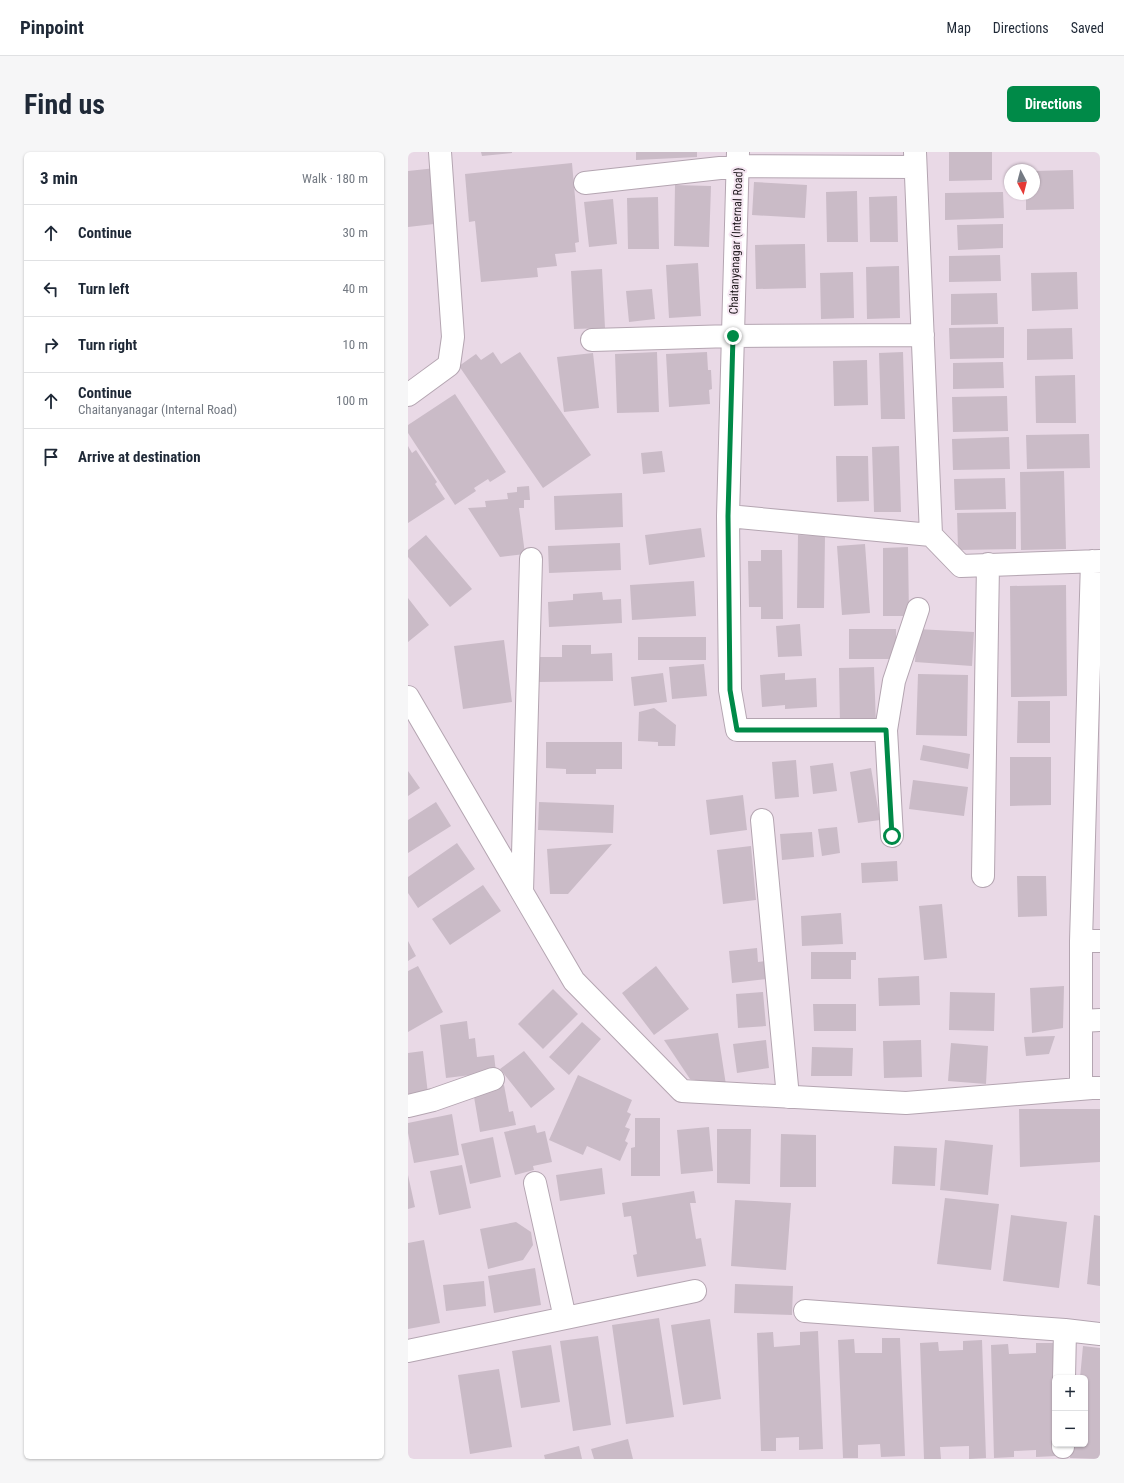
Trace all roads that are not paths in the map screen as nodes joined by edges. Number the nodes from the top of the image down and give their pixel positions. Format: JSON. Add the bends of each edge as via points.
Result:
{"nodes":[{"id":1,"x":440,"y":152,"type":"edge"},
{"id":2,"x":738,"y":159,"type":"edge"},
{"id":3,"x":915,"y":160,"type":"edge"},
{"id":4,"x":585,"y":183,"type":"dead end"},
{"id":5,"x":923,"y":335,"type":"junction"},
{"id":6,"x":733,"y":336,"type":"junction"},
{"id":7,"x":592,"y":340,"type":"dead end"},
{"id":8,"x":408,"y":395,"type":"edge"},
{"id":9,"x":728,"y":516,"type":"junction"},
{"id":10,"x":931,"y":535,"type":"junction"},
{"id":11,"x":530,"y":559,"type":"dead end"},
{"id":12,"x":1096,"y":561,"type":"edge"},
{"id":13,"x":988,"y":564,"type":"junction"},
{"id":14,"x":918,"y":609,"type":"dead end"},
{"id":15,"x":408,"y":697,"type":"edge"},
{"id":16,"x":886,"y":730,"type":"junction"},
{"id":17,"x":762,"y":820,"type":"dead end"},
{"id":18,"x":892,"y":836,"type":"dead end"},
{"id":19,"x":984,"y":876,"type":"dead end"},
{"id":20,"x":522,"y":892,"type":"junction"},
{"id":21,"x":1090,"y":941,"type":"edge"},
{"id":22,"x":1091,"y":1021,"type":"edge"},
{"id":23,"x":494,"y":1079,"type":"dead end"},
{"id":24,"x":1091,"y":1089,"type":"edge"},
{"id":25,"x":788,"y":1097,"type":"junction"},
{"id":26,"x":408,"y":1106,"type":"edge"},
{"id":27,"x":535,"y":1183,"type":"dead end"},
{"id":28,"x":695,"y":1291,"type":"dead end"},
{"id":29,"x":804,"y":1311,"type":"dead end"},
{"id":30,"x":565,"y":1318,"type":"junction"},
{"id":31,"x":1065,"y":1330,"type":"junction"},
{"id":32,"x":1100,"y":1334,"type":"edge"},
{"id":33,"x":408,"y":1351,"type":"edge"},
{"id":34,"x":1064,"y":1375,"type":"edge"}],
"edges":[{"from":1,"to":8,"type":"street","via":[[453,337],[448,365]]},
{"from":2,"to":3,"type":"street"},
{"from":2,"to":4,"type":"street"},
{"from":2,"to":6,"type":"street","name":"Chaitanyanagar (Internal Road)"},
{"from":3,"to":5,"type":"street"},
{"from":5,"to":6,"type":"street"},
{"from":5,"to":10,"type":"street"},
{"from":6,"to":7,"type":"street"},
{"from":6,"to":9,"type":"street","name":"Chaitanyanagar (Internal Road)"},
{"from":9,"to":10,"type":"street"},
{"from":9,"to":16,"type":"street","name":"Chaitanyanagar (Internal Road)","via":[[730,690],[737,730]]},
{"from":10,"to":13,"type":"street","via":[[961,566]]},
{"from":11,"to":20,"type":"street"},
{"from":12,"to":13,"type":"street"},
{"from":12,"to":21,"type":"street"},
{"from":13,"to":19,"type":"street"},
{"from":14,"to":16,"type":"street","via":[[894,681]]},
{"from":15,"to":20,"type":"street"},
{"from":16,"to":18,"type":"street"},
{"from":17,"to":25,"type":"street"},
{"from":20,"to":25,"type":"street","via":[[574,981],[682,1091]]},
{"from":21,"to":22,"type":"street"},
{"from":22,"to":24,"type":"street"},
{"from":23,"to":26,"type":"street"},
{"from":24,"to":25,"type":"street","via":[[906,1103]]},
{"from":27,"to":30,"type":"street"},
{"from":28,"to":30,"type":"street"},
{"from":29,"to":31,"type":"street"},
{"from":30,"to":33,"type":"street"},
{"from":31,"to":32,"type":"street"},
{"from":31,"to":34,"type":"street"}]}
